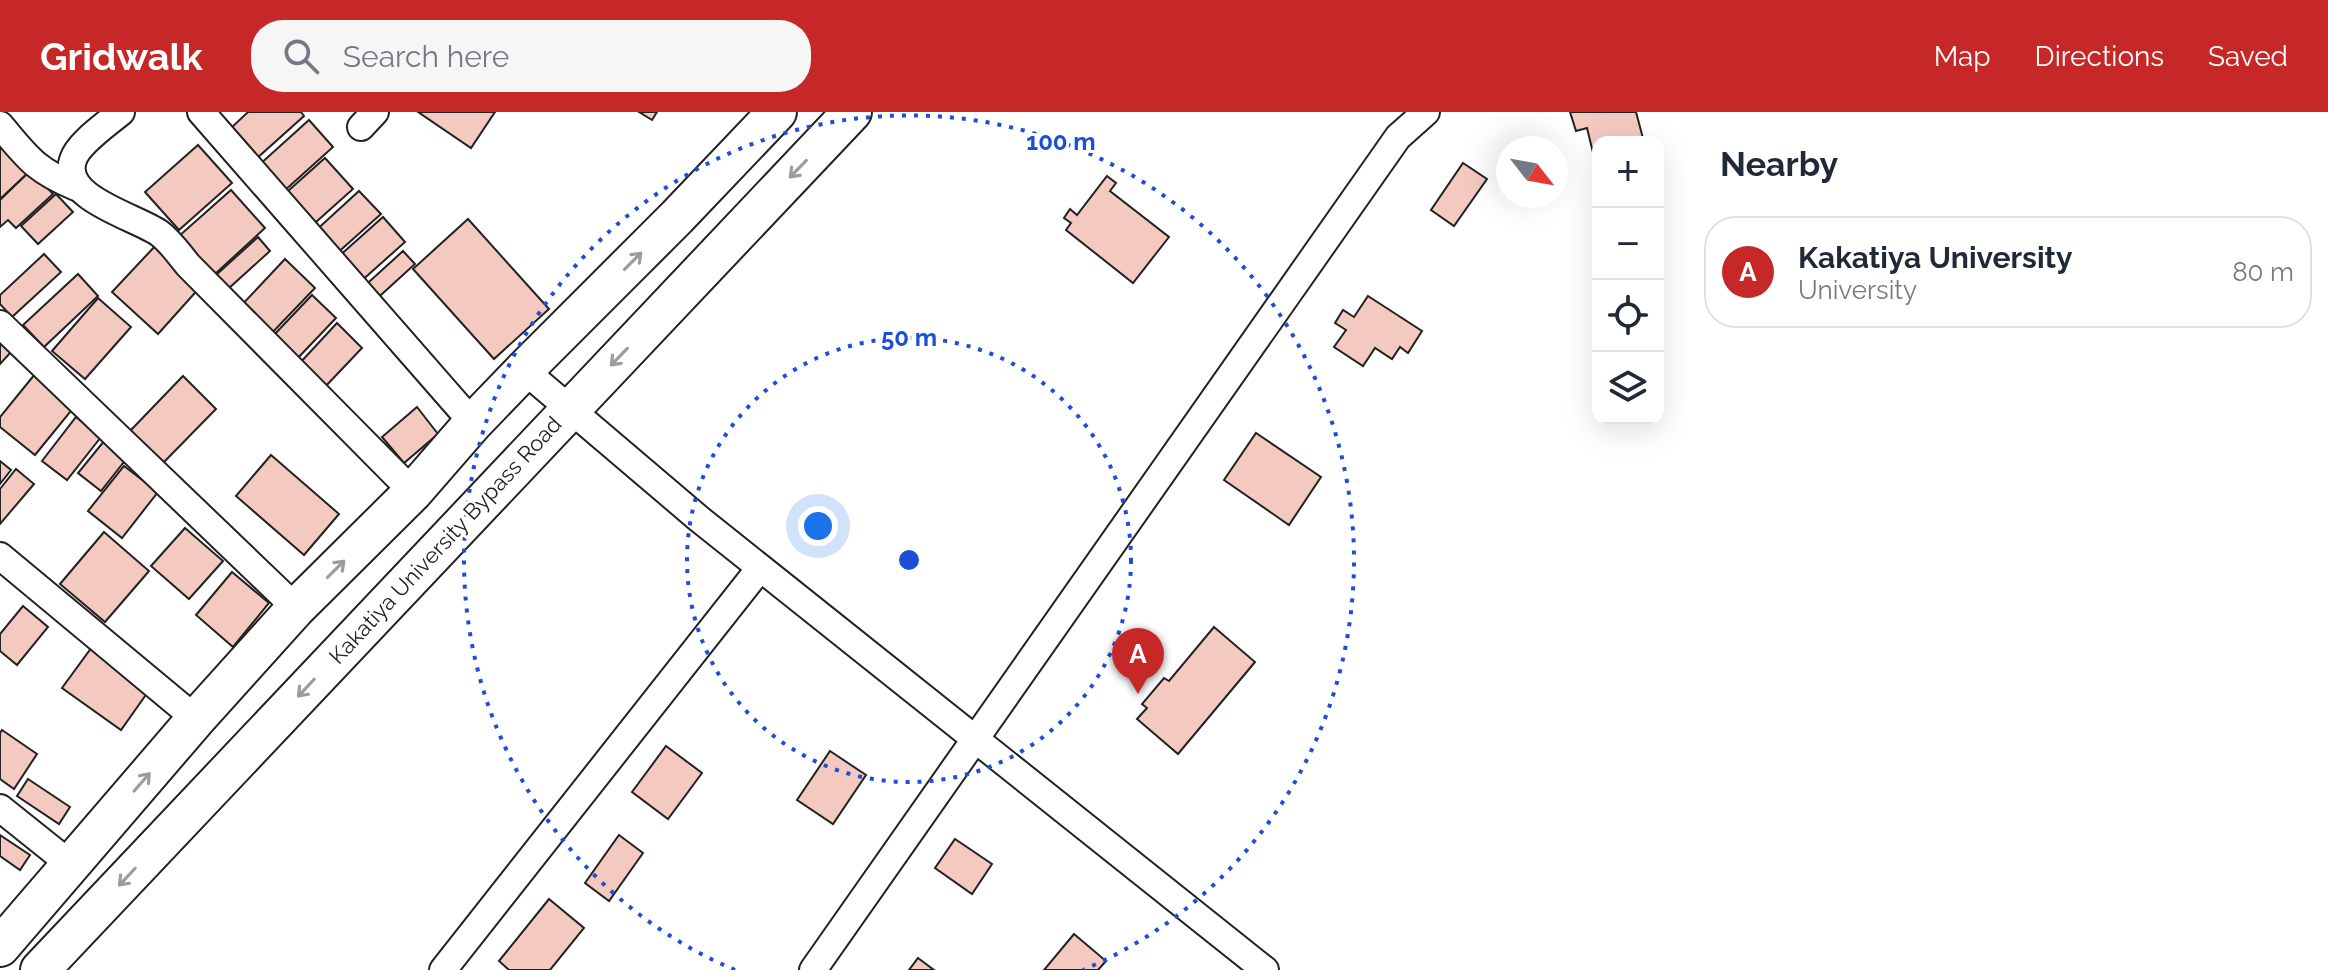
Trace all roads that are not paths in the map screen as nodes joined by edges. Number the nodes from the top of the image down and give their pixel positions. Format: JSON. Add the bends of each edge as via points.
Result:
{"nodes":[{"id":1,"x":121,"y":112,"type":"edge"},
{"id":2,"x":201,"y":112,"type":"edge"},
{"id":3,"x":777,"y":112,"type":"edge"},
{"id":4,"x":852,"y":112,"type":"edge"},
{"id":5,"x":1426,"y":112,"type":"edge"},
{"id":6,"x":0,"y":125,"type":"edge"},
{"id":7,"x":76,"y":187,"type":"junction"},
{"id":8,"x":0,"y":324,"type":"edge"},
{"id":9,"x":524,"y":370,"type":"junction"},
{"id":10,"x":571,"y":409,"type":"junction"},
{"id":11,"x":473,"y":423,"type":"junction"},
{"id":12,"x":413,"y":492,"type":"junction"},
{"id":13,"x":0,"y":556,"type":"edge"},
{"id":14,"x":760,"y":568,"type":"junction"},
{"id":15,"x":296,"y":608,"type":"junction"},
{"id":16,"x":196,"y":719,"type":"junction"},
{"id":17,"x":976,"y":740,"type":"junction"},
{"id":18,"x":0,"y":808,"type":"edge"},
{"id":19,"x":70,"y":864,"type":"junction"},
{"id":20,"x":1,"y":944,"type":"edge"},
{"id":21,"x":40,"y":970,"type":"edge"},
{"id":22,"x":443,"y":970,"type":"edge"},
{"id":23,"x":813,"y":970,"type":"edge"},
{"id":24,"x":1265,"y":970,"type":"edge"}],
"edges":[{"from":1,"to":7,"type":"street","via":[[78,150],[71,174]]},
{"from":2,"to":11,"type":"street"},
{"from":9,"to":3,"type":"main road","one_way":true},
{"from":4,"to":10,"type":"main road","name":"Kakatiya University Bypass Road","one_way":true},
{"from":5,"to":17,"type":"street","via":[[1398,137]]},
{"from":6,"to":7,"type":"street","via":[[31,162]]},
{"from":7,"to":12,"type":"street","via":[[163,236]]},
{"from":8,"to":15,"type":"street"},
{"from":9,"to":10,"type":"street"},
{"from":9,"to":11,"type":"main road"},
{"from":10,"to":14,"type":"street"},
{"from":10,"to":21,"type":"main road","name":"Kakatiya University Bypass Road","one_way":true},
{"from":11,"to":12,"type":"main road"},
{"from":15,"to":12,"type":"main road","one_way":true},
{"from":13,"to":16,"type":"street"},
{"from":14,"to":17,"type":"street"},
{"from":14,"to":22,"type":"street"},
{"from":15,"to":16,"type":"main road"},
{"from":19,"to":16,"type":"main road","one_way":true},
{"from":17,"to":23,"type":"street"},
{"from":17,"to":24,"type":"street"},
{"from":18,"to":19,"type":"street"},
{"from":19,"to":20,"type":"main road"}]}
